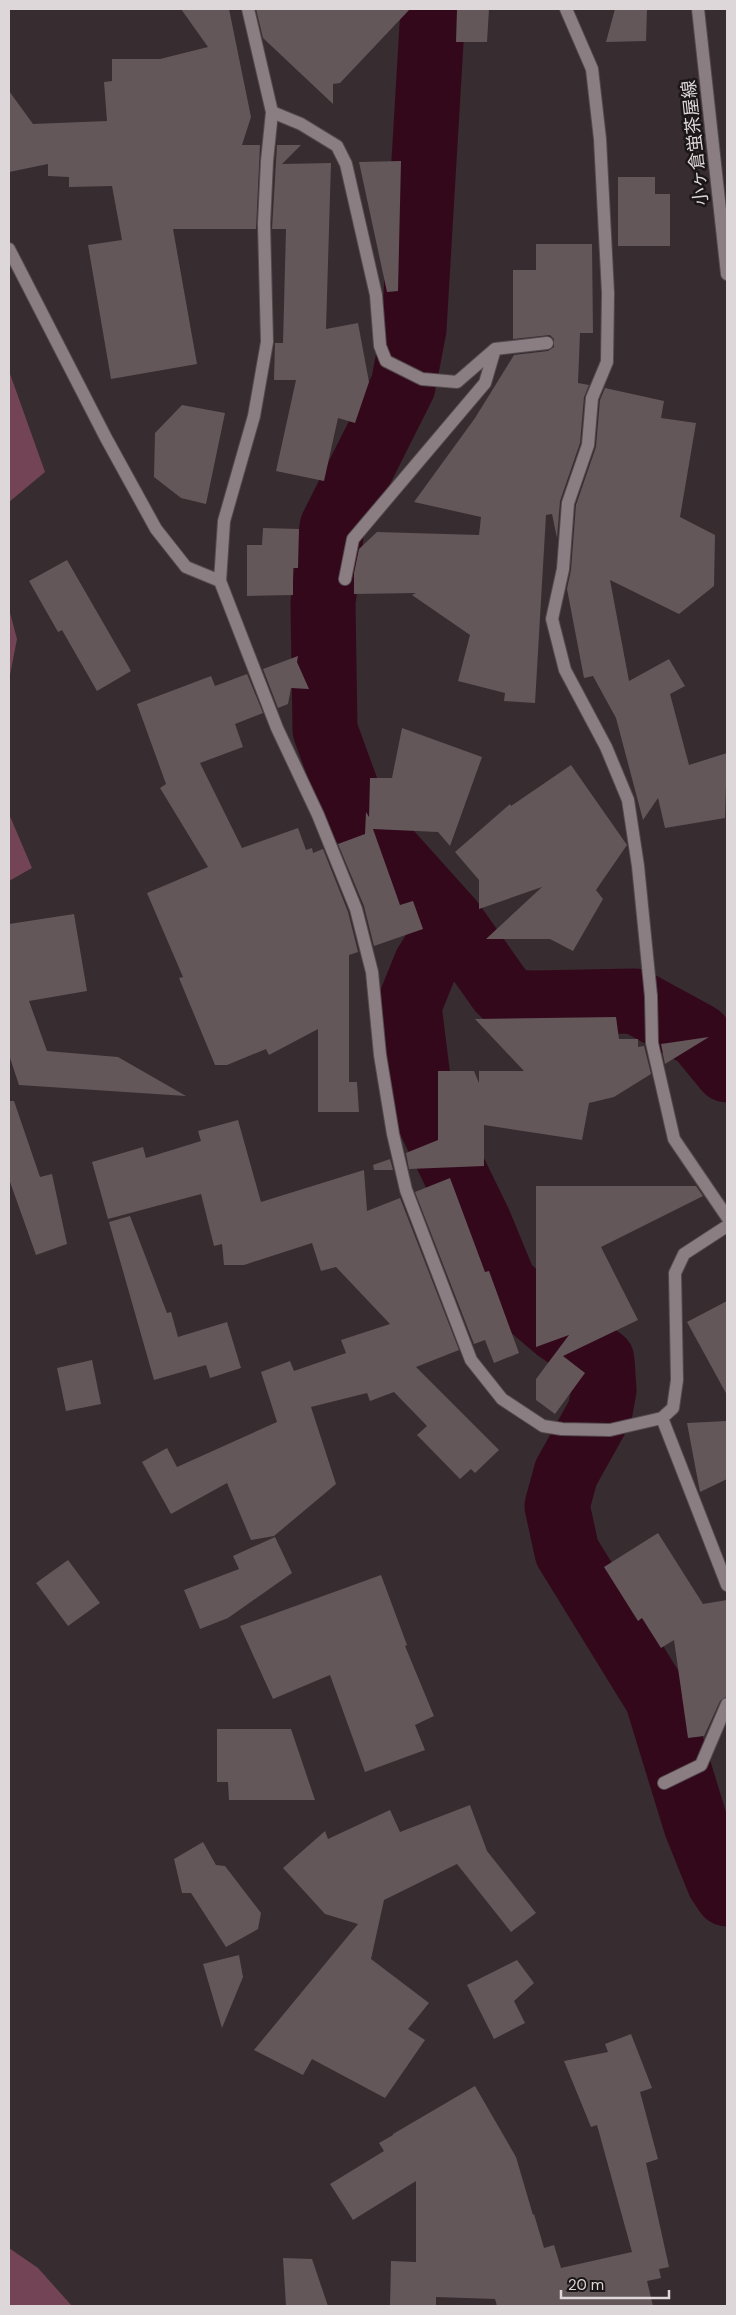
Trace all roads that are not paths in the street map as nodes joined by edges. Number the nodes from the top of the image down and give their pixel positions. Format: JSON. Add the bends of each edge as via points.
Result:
{"nodes":[{"id":1,"x":248,"y":9,"type":"edge"},
{"id":2,"x":566,"y":9,"type":"edge"},
{"id":3,"x":698,"y":9,"type":"edge"},
{"id":4,"x":272,"y":112,"type":"junction"},
{"id":5,"x":9,"y":249,"type":"edge"},
{"id":6,"x":727,"y":274,"type":"edge"},
{"id":7,"x":547,"y":343,"type":"dead end"},
{"id":8,"x":495,"y":349,"type":"junction"},
{"id":9,"x":345,"y":580,"type":"dead end"},
{"id":10,"x":220,"y":581,"type":"junction"},
{"id":11,"x":727,"y":1217,"type":"edge"},
{"id":12,"x":727,"y":1226,"type":"edge"},
{"id":13,"x":662,"y":1418,"type":"junction"},
{"id":14,"x":727,"y":1585,"type":"edge"},
{"id":15,"x":727,"y":1704,"type":"edge"},
{"id":16,"x":664,"y":1783,"type":"dead end"}],
"edges":[{"from":1,"to":4,"type":"street"},
{"from":2,"to":11,"type":"street","via":[[592,69],[600,139],[608,293],[607,362],[592,398],[588,445],[568,503],[563,569],[552,619],[565,670],[606,747],[628,800],[638,866],[654,1052],[674,1139]]},
{"from":3,"to":6,"type":"street","name":"小ヶ倉蛍茶屋線"},
{"from":4,"to":8,"type":"street","via":[[301,124],[337,146],[346,164],[376,295],[380,346],[386,361],[422,379],[457,382]]},
{"from":4,"to":10,"type":"street","via":[[264,224],[267,342],[254,416],[224,521]]},
{"from":5,"to":10,"type":"street","via":[[156,529],[186,567]]},
{"from":7,"to":8,"type":"street"},
{"from":8,"to":9,"type":"street","via":[[485,383],[353,539]]},
{"from":10,"to":13,"type":"street","via":[[277,728],[318,815],[356,909],[372,972],[380,1055],[406,1190],[471,1360],[502,1399],[542,1426],[610,1430]]},
{"from":12,"to":13,"type":"street","via":[[684,1254],[676,1272],[677,1380],[673,1408]]},
{"from":13,"to":14,"type":"street"},
{"from":15,"to":16,"type":"street","via":[[701,1765]]}]}
